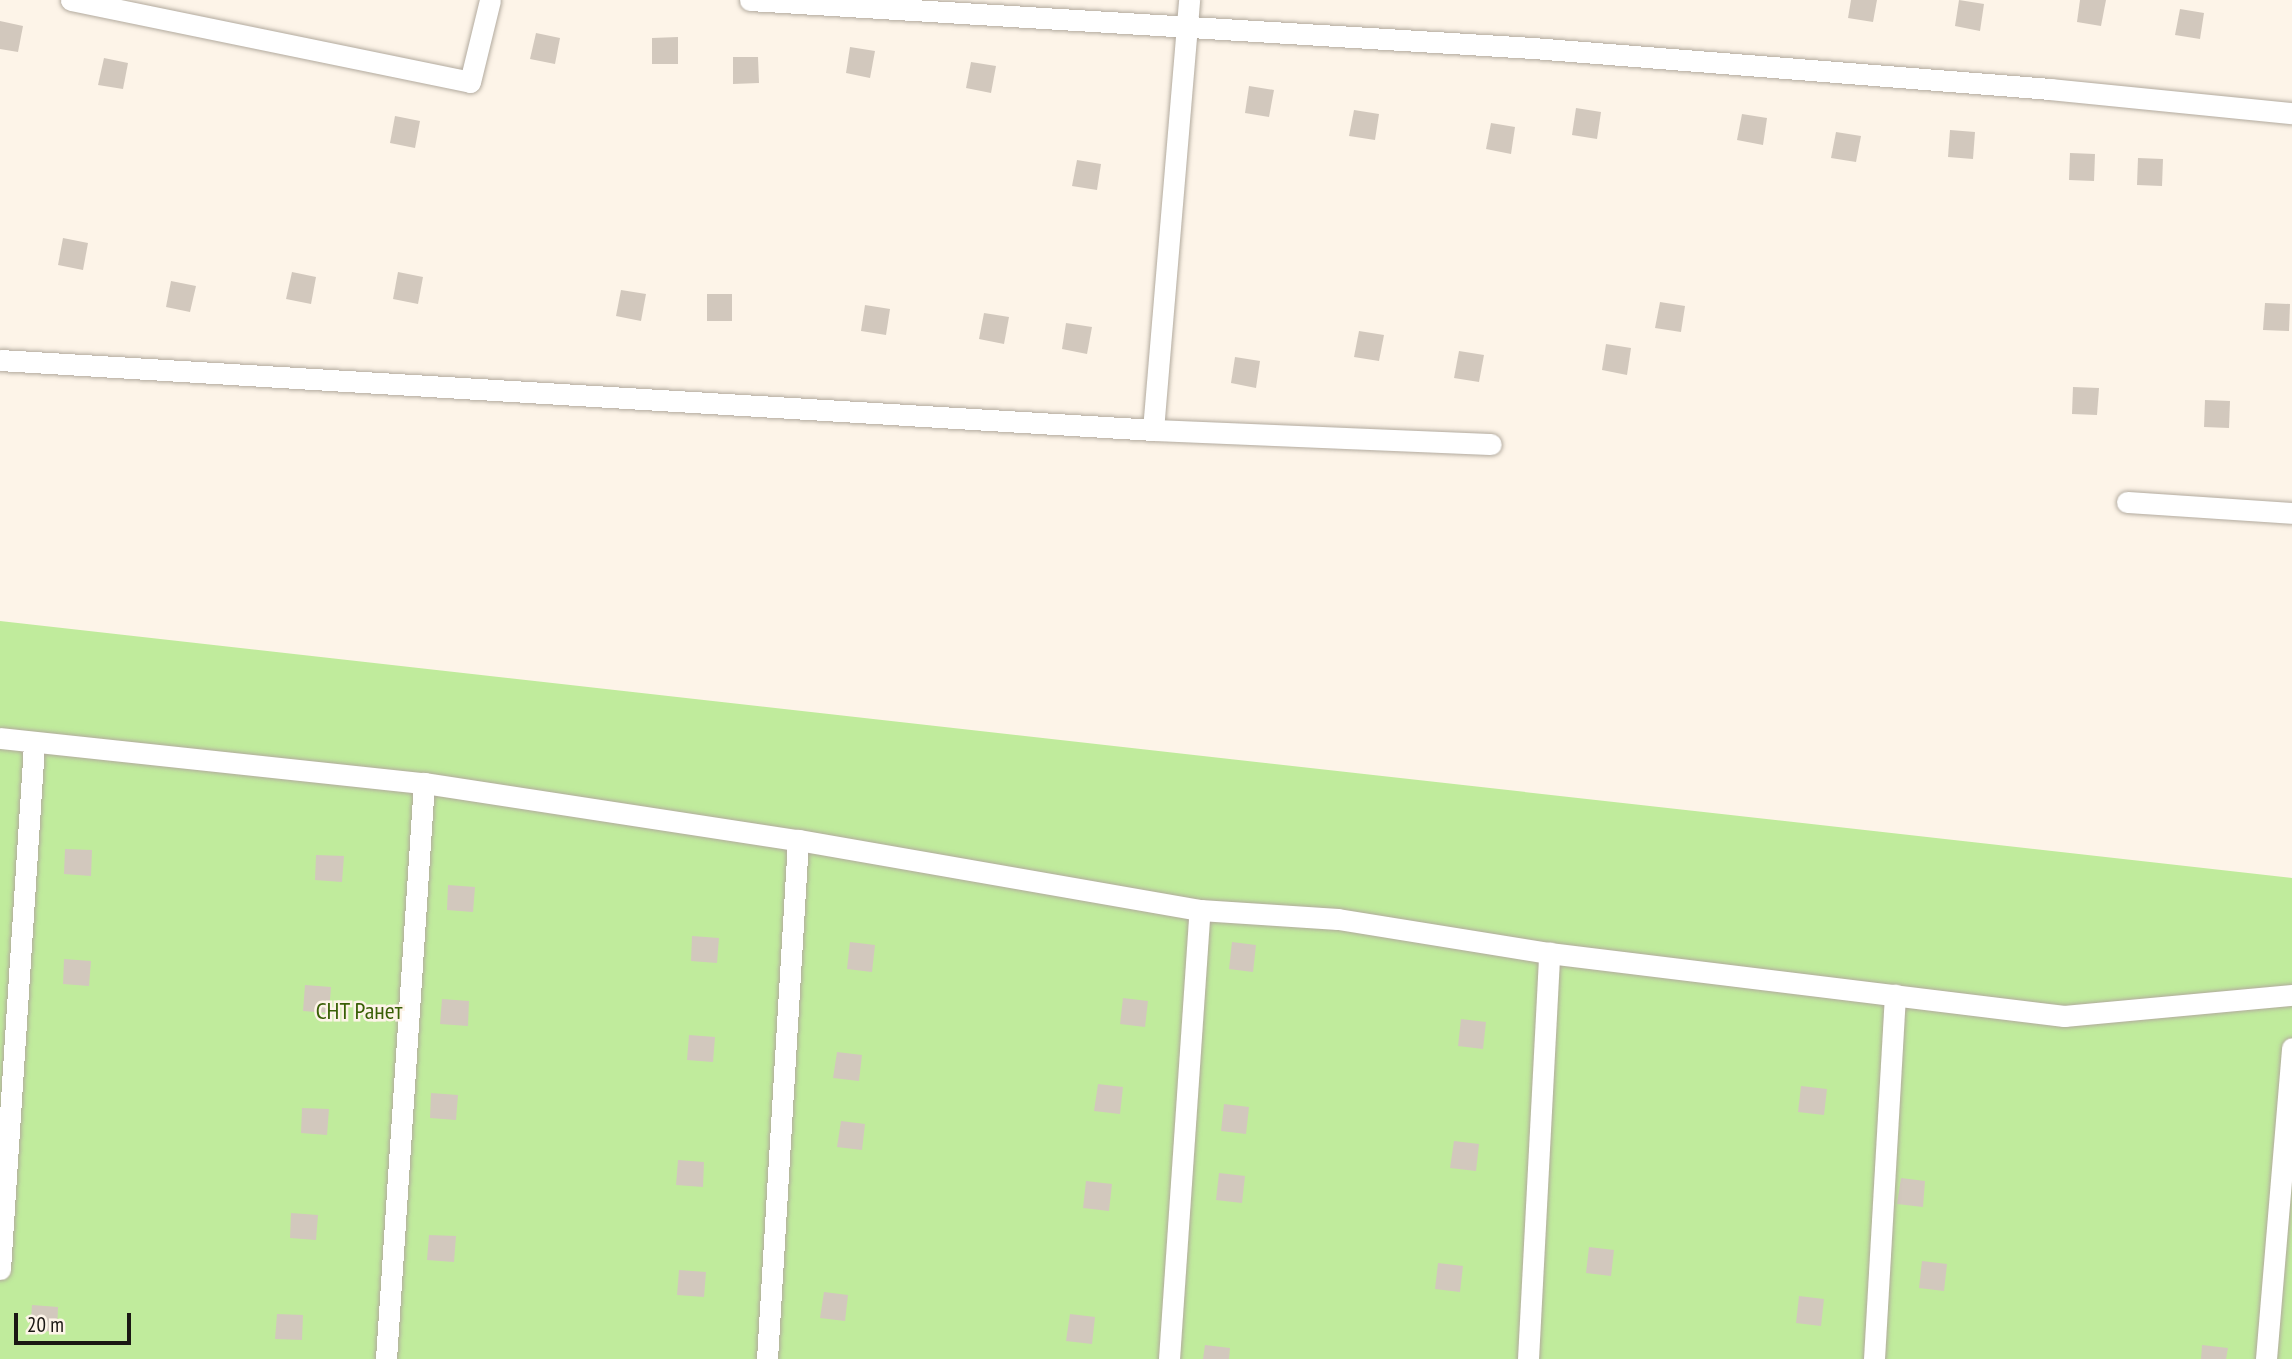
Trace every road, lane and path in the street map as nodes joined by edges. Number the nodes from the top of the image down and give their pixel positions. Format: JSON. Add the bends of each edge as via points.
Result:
{"nodes":[{"id":1,"x":71,"y":0,"type":"edge"},
{"id":2,"x":490,"y":0,"type":"edge"},
{"id":3,"x":750,"y":0,"type":"edge"},
{"id":4,"x":1189,"y":0,"type":"edge"},
{"id":5,"x":1185,"y":27,"type":"junction"},
{"id":6,"x":2292,"y":113,"type":"edge"},
{"id":7,"x":0,"y":360,"type":"edge"},
{"id":8,"x":1153,"y":430,"type":"junction"},
{"id":9,"x":1491,"y":444,"type":"dead end"},
{"id":10,"x":2127,"y":502,"type":"dead end"},
{"id":11,"x":2292,"y":513,"type":"edge"},
{"id":12,"x":0,"y":738,"type":"edge"},
{"id":13,"x":34,"y":745,"type":"junction"},
{"id":14,"x":424,"y":783,"type":"junction"},
{"id":15,"x":798,"y":840,"type":"junction"},
{"id":16,"x":1200,"y":910,"type":"junction"},
{"id":17,"x":1549,"y":953,"type":"junction"},
{"id":18,"x":1895,"y":995,"type":"junction"},
{"id":19,"x":2292,"y":995,"type":"edge"},
{"id":20,"x":2292,"y":1048,"type":"edge"},
{"id":21,"x":0,"y":1269,"type":"edge"},
{"id":22,"x":386,"y":1359,"type":"edge"},
{"id":23,"x":768,"y":1359,"type":"edge"},
{"id":24,"x":1169,"y":1359,"type":"edge"},
{"id":25,"x":1528,"y":1359,"type":"edge"},
{"id":26,"x":1874,"y":1359,"type":"edge"},
{"id":27,"x":2266,"y":1359,"type":"edge"}],
"edges":[{"from":1,"to":2,"type":"lane","via":[[470,82]]},
{"from":3,"to":5,"type":"lane"},
{"from":4,"to":5,"type":"lane"},
{"from":5,"to":6,"type":"lane","via":[[1615,55]]},
{"from":5,"to":8,"type":"lane"},
{"from":7,"to":8,"type":"lane"},
{"from":8,"to":9,"type":"lane"},
{"from":10,"to":11,"type":"lane"},
{"from":12,"to":13,"type":"lane"},
{"from":13,"to":14,"type":"lane"},
{"from":13,"to":21,"type":"lane"},
{"from":14,"to":15,"type":"lane"},
{"from":14,"to":22,"type":"lane"},
{"from":15,"to":16,"type":"lane"},
{"from":15,"to":23,"type":"lane"},
{"from":16,"to":17,"type":"lane","via":[[1338,919]]},
{"from":16,"to":24,"type":"lane"},
{"from":17,"to":18,"type":"lane"},
{"from":17,"to":25,"type":"lane"},
{"from":18,"to":19,"type":"lane","via":[[2064,1016]]},
{"from":18,"to":26,"type":"lane"},
{"from":20,"to":27,"type":"lane"}]}
